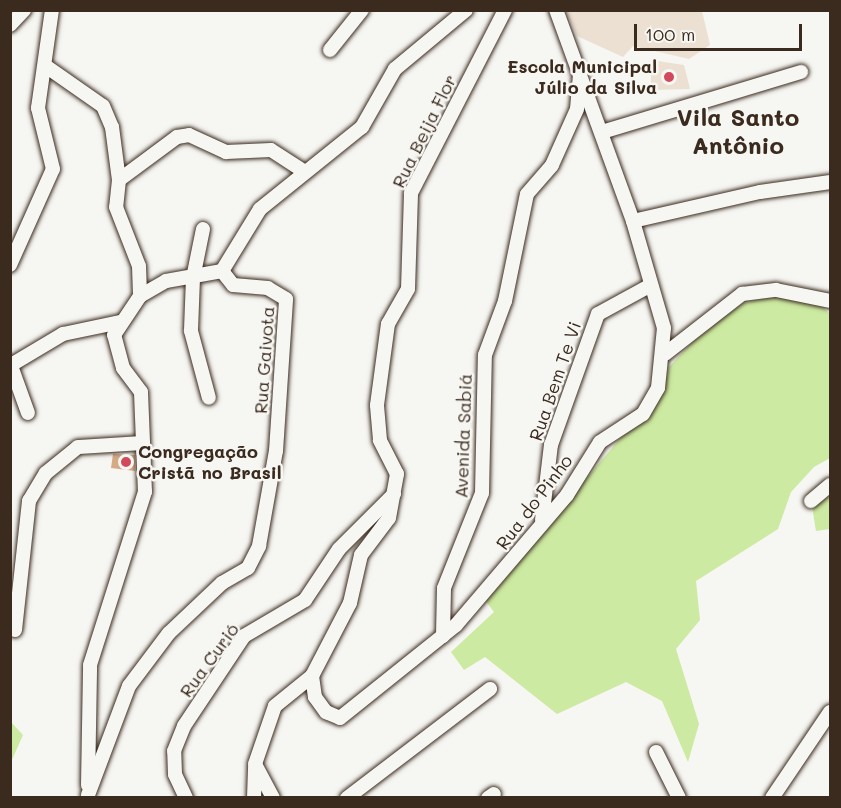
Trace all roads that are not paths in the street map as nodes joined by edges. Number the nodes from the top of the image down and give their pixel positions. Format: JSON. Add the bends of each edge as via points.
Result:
{"nodes":[{"id":1,"x":24,"y":10,"type":"edge"},
{"id":2,"x":52,"y":10,"type":"edge"},
{"id":3,"x":362,"y":10,"type":"edge"},
{"id":4,"x":466,"y":10,"type":"edge"},
{"id":5,"x":505,"y":10,"type":"edge"},
{"id":6,"x":556,"y":10,"type":"edge"},
{"id":7,"x":10,"y":25,"type":"edge"},
{"id":8,"x":330,"y":50,"type":"dead end"},
{"id":9,"x":47,"y":67,"type":"junction"},
{"id":10,"x":581,"y":72,"type":"junction"},
{"id":11,"x":801,"y":72,"type":"dead end"},
{"id":12,"x":602,"y":132,"type":"junction"},
{"id":13,"x":303,"y":171,"type":"junction"},
{"id":14,"x":119,"y":180,"type":"junction"},
{"id":15,"x":831,"y":182,"type":"edge"},
{"id":16,"x":633,"y":221,"type":"junction"},
{"id":17,"x":203,"y":229,"type":"dead end"},
{"id":18,"x":10,"y":265,"type":"edge"},
{"id":19,"x":222,"y":271,"type":"junction"},
{"id":20,"x":193,"y":278,"type":"junction"},
{"id":21,"x":233,"y":285,"type":"junction"},
{"id":22,"x":651,"y":285,"type":"junction"},
{"id":23,"x":140,"y":296,"type":"junction"},
{"id":24,"x":831,"y":301,"type":"edge"},
{"id":25,"x":120,"y":322,"type":"junction"},
{"id":26,"x":665,"y":354,"type":"junction"},
{"id":27,"x":11,"y":364,"type":"edge"},
{"id":28,"x":209,"y":398,"type":"dead end"},
{"id":29,"x":28,"y":413,"type":"dead end"},
{"id":30,"x":143,"y":443,"type":"junction"},
{"id":31,"x":831,"y":485,"type":"edge"},
{"id":32,"x":396,"y":493,"type":"junction"},
{"id":33,"x":811,"y":501,"type":"dead end"},
{"id":34,"x":542,"y":520,"type":"junction"},
{"id":35,"x":15,"y":630,"type":"dead end"},
{"id":36,"x":443,"y":636,"type":"junction"},
{"id":37,"x":312,"y":676,"type":"junction"},
{"id":38,"x":490,"y":689,"type":"dead end"},
{"id":39,"x":831,"y":712,"type":"edge"},
{"id":40,"x":656,"y":752,"type":"dead end"},
{"id":41,"x":255,"y":764,"type":"junction"},
{"id":42,"x":89,"y":796,"type":"edge"},
{"id":43,"x":186,"y":798,"type":"edge"},
{"id":44,"x":254,"y":798,"type":"edge"},
{"id":45,"x":273,"y":798,"type":"edge"},
{"id":46,"x":346,"y":798,"type":"edge"},
{"id":47,"x":679,"y":798,"type":"edge"},
{"id":48,"x":772,"y":798,"type":"edge"}],
"edges":[{"from":1,"to":7,"type":"street"},
{"from":2,"to":9,"type":"street"},
{"from":3,"to":8,"type":"street"},
{"from":4,"to":13,"type":"street","via":[[395,69],[362,127]]},
{"from":5,"to":32,"type":"street","name":"Rua Beija Flor","via":[[411,193],[405,221],[408,289],[388,324],[377,405],[380,440],[396,474]]},
{"from":6,"to":10,"type":"street","name":"Rua do Pinho"},
{"from":9,"to":14,"type":"street","via":[[103,106],[112,127]]},
{"from":9,"to":18,"type":"street","via":[[38,108],[52,169]]},
{"from":10,"to":12,"type":"street","name":"Rua do Pinho"},
{"from":10,"to":36,"type":"street","name":"Avenida Sabiá","via":[[577,109],[552,165],[527,194],[506,301],[484,355],[482,493],[444,588]]},
{"from":11,"to":12,"type":"street"},
{"from":12,"to":16,"type":"street","name":"Rua do Pinho"},
{"from":13,"to":14,"type":"street","via":[[271,150],[226,152],[189,135],[177,137]]},
{"from":13,"to":19,"type":"street","via":[[260,209]]},
{"from":14,"to":23,"type":"street","via":[[116,207],[139,266]]},
{"from":15,"to":16,"type":"street","via":[[760,192]]},
{"from":16,"to":22,"type":"street","name":"Rua do Pinho"},
{"from":17,"to":20,"type":"street"},
{"from":19,"to":20,"type":"street"},
{"from":19,"to":21,"type":"street"},
{"from":20,"to":21,"type":"street"},
{"from":20,"to":23,"type":"street","via":[[166,281]]},
{"from":20,"to":28,"type":"street","via":[[195,357]]},
{"from":21,"to":42,"type":"street","name":"Rua Gaivota","via":[[268,288],[286,299],[276,451],[259,546],[248,568],[222,583],[169,633],[129,686]]},
{"from":22,"to":26,"type":"street","name":"Rua do Pinho"},
{"from":22,"to":34,"type":"street","name":"Rua Bem Te Vi","via":[[598,314],[551,445]]},
{"from":23,"to":25,"type":"street"},
{"from":24,"to":26,"type":"street","via":[[777,290],[742,294]]},
{"from":25,"to":27,"type":"street","via":[[63,334]]},
{"from":25,"to":30,"type":"street","via":[[114,335],[123,368],[141,392]]},
{"from":26,"to":34,"type":"street","name":"Rua do Pinho","via":[[658,388],[643,414],[600,442],[567,495]]},
{"from":27,"to":29,"type":"street"},
{"from":30,"to":35,"type":"street","via":[[78,447],[46,472],[29,501]]},
{"from":30,"to":42,"type":"street","via":[[145,492],[90,665]]},
{"from":31,"to":33,"type":"street"},
{"from":32,"to":37,"type":"street","name":"Rua Beija Flor","via":[[388,518],[361,555],[350,603]]},
{"from":32,"to":43,"type":"street","name":"Rua Curió","via":[[339,549],[305,600],[244,636],[184,726],[174,751],[175,774]]},
{"from":34,"to":36,"type":"street","name":"Rua do Pinho","via":[[490,591]]},
{"from":36,"to":37,"type":"street","name":"Rua do Pinho","via":[[340,718],[326,712],[315,697]]},
{"from":37,"to":41,"type":"street","name":"Rua Beija Flor","via":[[275,706]]},
{"from":38,"to":46,"type":"street"},
{"from":39,"to":48,"type":"street"},
{"from":40,"to":47,"type":"street"},
{"from":41,"to":44,"type":"street","name":"Rua Beija Flor"},
{"from":41,"to":45,"type":"street"}]}
